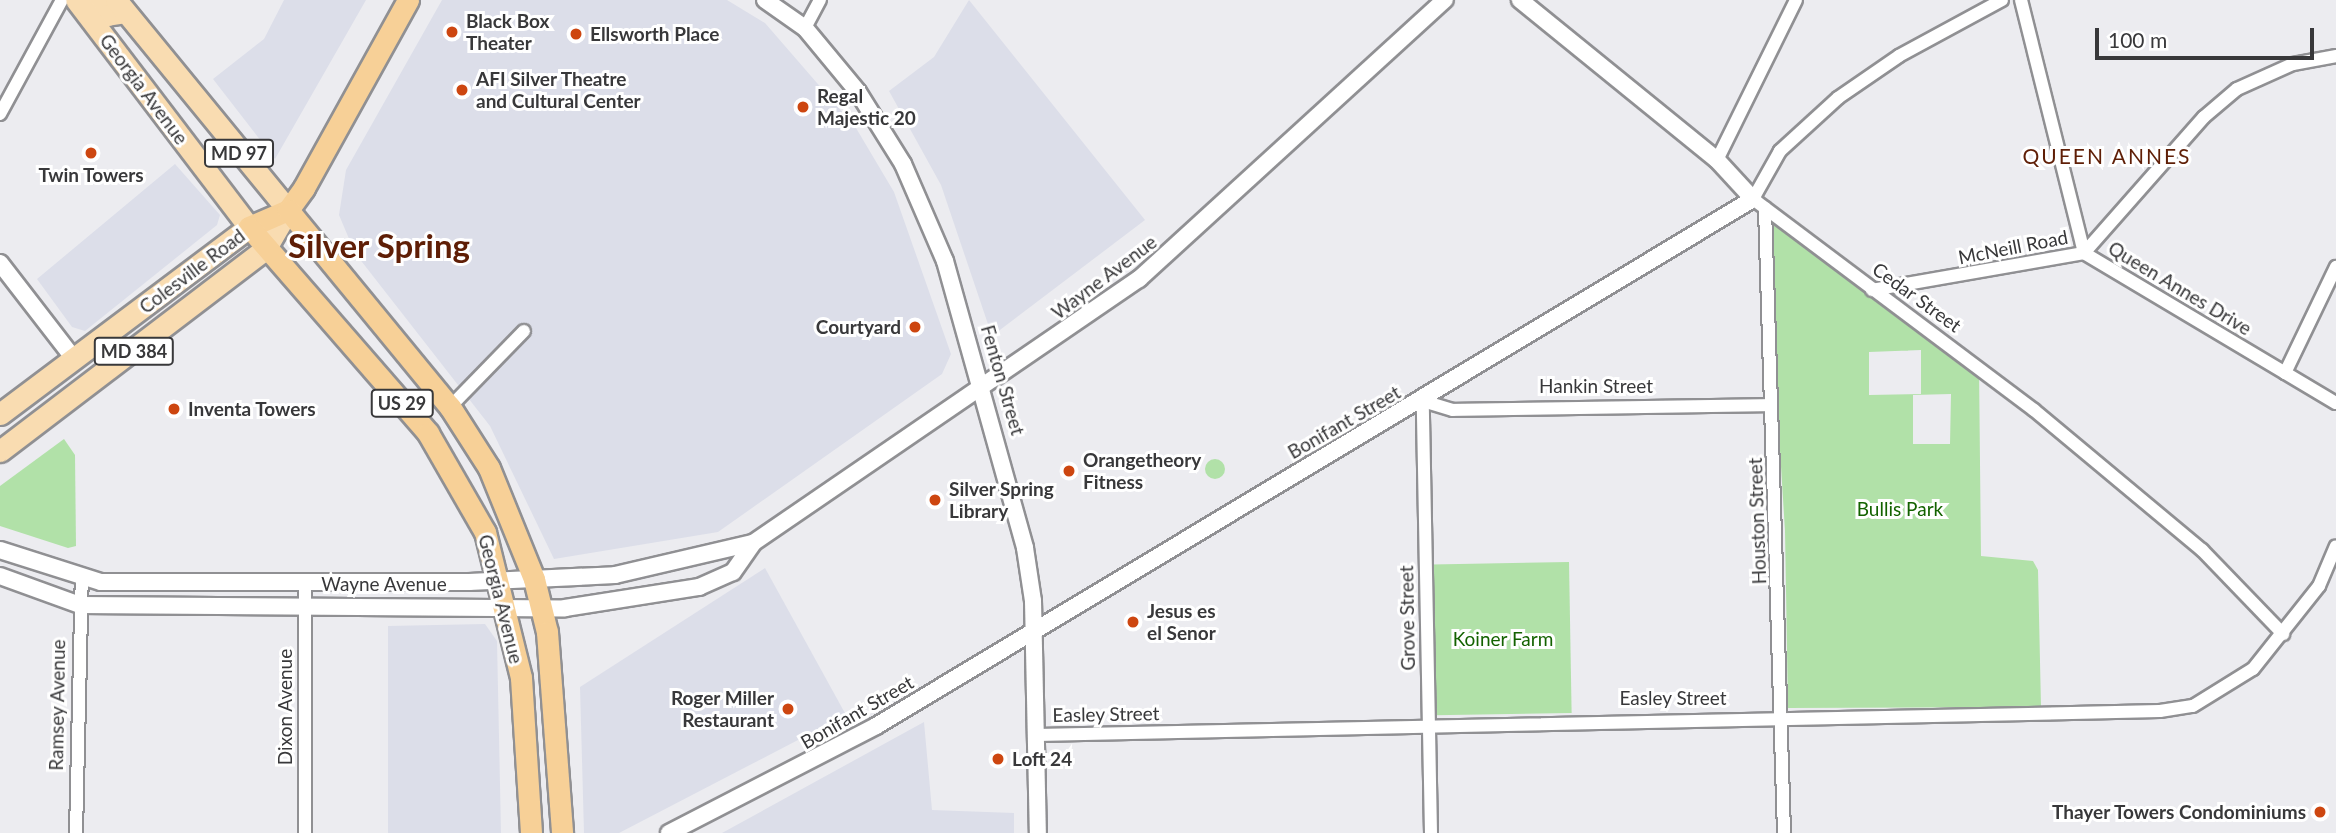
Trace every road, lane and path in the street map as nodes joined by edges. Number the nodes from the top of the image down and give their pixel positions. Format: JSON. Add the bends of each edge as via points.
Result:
{"nodes":[{"id":1,"x":62,"y":0,"type":"edge"},
{"id":2,"x":76,"y":0,"type":"edge"},
{"id":3,"x":94,"y":0,"type":"edge"},
{"id":4,"x":408,"y":0,"type":"edge"},
{"id":5,"x":765,"y":0,"type":"edge"},
{"id":6,"x":820,"y":0,"type":"edge"},
{"id":7,"x":1445,"y":0,"type":"edge"},
{"id":8,"x":1520,"y":0,"type":"edge"},
{"id":9,"x":1796,"y":0,"type":"edge"},
{"id":10,"x":2003,"y":0,"type":"edge"},
{"id":11,"x":2021,"y":0,"type":"edge"},
{"id":12,"x":121,"y":6,"type":"edge"},
{"id":13,"x":805,"y":28,"type":"junction"},
{"id":14,"x":2336,"y":56,"type":"edge"},
{"id":15,"x":0,"y":114,"type":"edge"},
{"id":16,"x":1717,"y":160,"type":"junction"},
{"id":17,"x":1759,"y":204,"type":"junction"},
{"id":18,"x":288,"y":210,"type":"junction"},
{"id":19,"x":249,"y":227,"type":"junction"},
{"id":20,"x":266,"y":248,"type":"junction"},
{"id":21,"x":2084,"y":253,"type":"junction"},
{"id":22,"x":0,"y":263,"type":"edge"},
{"id":23,"x":2336,"y":267,"type":"edge"},
{"id":24,"x":1872,"y":290,"type":"junction"},
{"id":25,"x":524,"y":331,"type":"dead end"},
{"id":26,"x":75,"y":360,"type":"junction"},
{"id":27,"x":2285,"y":373,"type":"junction"},
{"id":28,"x":984,"y":388,"type":"junction"},
{"id":29,"x":1423,"y":401,"type":"junction"},
{"id":30,"x":2336,"y":403,"type":"edge"},
{"id":31,"x":1771,"y":405,"type":"junction"},
{"id":32,"x":450,"y":407,"type":"junction"},
{"id":33,"x":0,"y":414,"type":"edge"},
{"id":34,"x":0,"y":451,"type":"edge"},
{"id":35,"x":753,"y":543,"type":"junction"},
{"id":36,"x":2336,"y":547,"type":"edge"},
{"id":37,"x":0,"y":550,"type":"edge"},
{"id":38,"x":0,"y":576,"type":"edge"},
{"id":39,"x":82,"y":578,"type":"junction"},
{"id":40,"x":534,"y":579,"type":"junction"},
{"id":41,"x":305,"y":582,"type":"junction"},
{"id":42,"x":500,"y":582,"type":"junction"},
{"id":43,"x":80,"y":605,"type":"junction"},
{"id":44,"x":303,"y":605,"type":"junction"},
{"id":45,"x":507,"y":606,"type":"junction"},
{"id":46,"x":541,"y":608,"type":"junction"},
{"id":47,"x":1034,"y":631,"type":"junction"},
{"id":48,"x":2283,"y":634,"type":"junction"},
{"id":49,"x":1781,"y":717,"type":"junction"},
{"id":50,"x":1429,"y":725,"type":"junction"},
{"id":51,"x":1037,"y":735,"type":"junction"},
{"id":52,"x":76,"y":833,"type":"edge"},
{"id":53,"x":305,"y":833,"type":"edge"},
{"id":54,"x":531,"y":833,"type":"edge"},
{"id":55,"x":562,"y":833,"type":"edge"},
{"id":56,"x":669,"y":833,"type":"edge"},
{"id":57,"x":1038,"y":833,"type":"edge"},
{"id":58,"x":1431,"y":833,"type":"edge"},
{"id":59,"x":1784,"y":833,"type":"edge"}],
"edges":[{"from":1,"to":15,"type":"street"},
{"from":2,"to":19,"type":"main road","name":"Georgia Avenue","number":"MD 97"},
{"from":3,"to":12,"type":"main road","number":"MD 97","via":[[107,15]]},
{"from":4,"to":18,"type":"highway","name":"Colesville Road"},
{"from":5,"to":13,"type":"street","name":"Fenton Street"},
{"from":6,"to":13,"type":"street"},
{"from":7,"to":28,"type":"street","name":"Wayne Avenue","via":[[1180,246]]},
{"from":8,"to":16,"type":"street","name":"Cedar Street"},
{"from":9,"to":16,"type":"street"},
{"from":10,"to":17,"type":"street","via":[[1899,56],[1838,98],[1780,151]]},
{"from":11,"to":21,"type":"street","name":"Queen Annes Drive"},
{"from":12,"to":18,"type":"main road","name":"Georgia Avenue","number":"MD 97"},
{"from":13,"to":28,"type":"street","name":"Fenton Street","via":[[864,102],[928,212]]},
{"from":14,"to":21,"type":"street","name":"McNeill Road","via":[[2293,64],[2237,89],[2204,117]]},
{"from":16,"to":17,"type":"street","name":"Cedar Street"},
{"from":17,"to":24,"type":"street","name":"Cedar Street"},
{"from":17,"to":29,"type":"street","name":"Bonifant Street"},
{"from":17,"to":31,"type":"street","name":"Houston Street"},
{"from":18,"to":19,"type":"highway","name":"Colesville Road"},
{"from":18,"to":20,"type":"main road","name":"Colesville Road","number":"MD 384"},
{"from":18,"to":32,"type":"highway","name":"Georgia Avenue","number":"US 29"},
{"from":19,"to":20,"type":"highway","name":"Georgia Avenue","number":"US 29"},
{"from":19,"to":26,"type":"main road","name":"Colesville Road","number":"MD 384"},
{"from":20,"to":34,"type":"main road","name":"Colesville Road","number":"MD 384"},
{"from":20,"to":42,"type":"highway","name":"Georgia Avenue","number":"US 29","via":[[428,433],[466,492]]},
{"from":21,"to":24,"type":"street","name":"McNeill Road"},
{"from":21,"to":27,"type":"street","name":"Queen Annes Drive"},
{"from":22,"to":26,"type":"street"},
{"from":23,"to":27,"type":"street"},
{"from":24,"to":48,"type":"street","name":"Cedar Street","via":[[2034,410],[2202,550]]},
{"from":25,"to":32,"type":"street"},
{"from":26,"to":33,"type":"main road","name":"Colesville Road","number":"MD 384"},
{"from":27,"to":30,"type":"street","name":"Queen Annes Drive"},
{"from":28,"to":35,"type":"street","name":"Wayne Avenue"},
{"from":28,"to":47,"type":"street","name":"Fenton Street","via":[[1025,548]]},
{"from":29,"to":31,"type":"street","name":"Hankin Street","via":[[1453,410]]},
{"from":29,"to":47,"type":"street","name":"Bonifant Street","via":[[1259,492]]},
{"from":29,"to":50,"type":"street","name":"Grove Street"},
{"from":31,"to":49,"type":"street","name":"Houston Street"},
{"from":32,"to":40,"type":"highway","name":"Georgia Avenue","number":"US 29","via":[[489,468]]},
{"from":35,"to":40,"type":"street","name":"Wayne Avenue","via":[[615,575]]},
{"from":35,"to":46,"type":"street","name":"Wayne Avenue","via":[[733,572],[685,591]]},
{"from":36,"to":48,"type":"street","name":"Easley Street","via":[[2319,586]]},
{"from":37,"to":39,"type":"street","name":"Wayne Avenue"},
{"from":38,"to":43,"type":"street","name":"Wayne Avenue"},
{"from":39,"to":41,"type":"street","name":"Wayne Avenue"},
{"from":39,"to":43,"type":"street","name":"Ramsey Avenue"},
{"from":40,"to":42,"type":"street","name":"Wayne Avenue"},
{"from":40,"to":46,"type":"highway","name":"Georgia Avenue","number":"US 29"},
{"from":41,"to":42,"type":"street","name":"Wayne Avenue"},
{"from":41,"to":44,"type":"street","name":"Dixon Avenue"},
{"from":42,"to":45,"type":"highway","name":"Georgia Avenue","number":"US 29"},
{"from":43,"to":44,"type":"street","name":"Wayne Avenue"},
{"from":43,"to":52,"type":"street","name":"Ramsey Avenue"},
{"from":44,"to":45,"type":"street","name":"Wayne Avenue"},
{"from":44,"to":53,"type":"street","name":"Dixon Avenue"},
{"from":45,"to":46,"type":"street","name":"Wayne Avenue"},
{"from":45,"to":54,"type":"highway","name":"Georgia Avenue","number":"US 29","via":[[526,728]]},
{"from":46,"to":55,"type":"highway","name":"Georgia Avenue","number":"US 29","via":[[553,665]]},
{"from":47,"to":51,"type":"street","name":"Fenton Street"},
{"from":47,"to":56,"type":"street","name":"Bonifant Street","via":[[773,785]]},
{"from":48,"to":49,"type":"street","name":"Easley Street","via":[[2227,690],[2193,706]]},
{"from":49,"to":50,"type":"street","name":"Easley Street"},
{"from":49,"to":59,"type":"street","name":"Houston Street"},
{"from":50,"to":51,"type":"street","name":"Easley Street"},
{"from":50,"to":58,"type":"street","name":"Grove Street"},
{"from":51,"to":57,"type":"street","name":"Fenton Street"}]}
